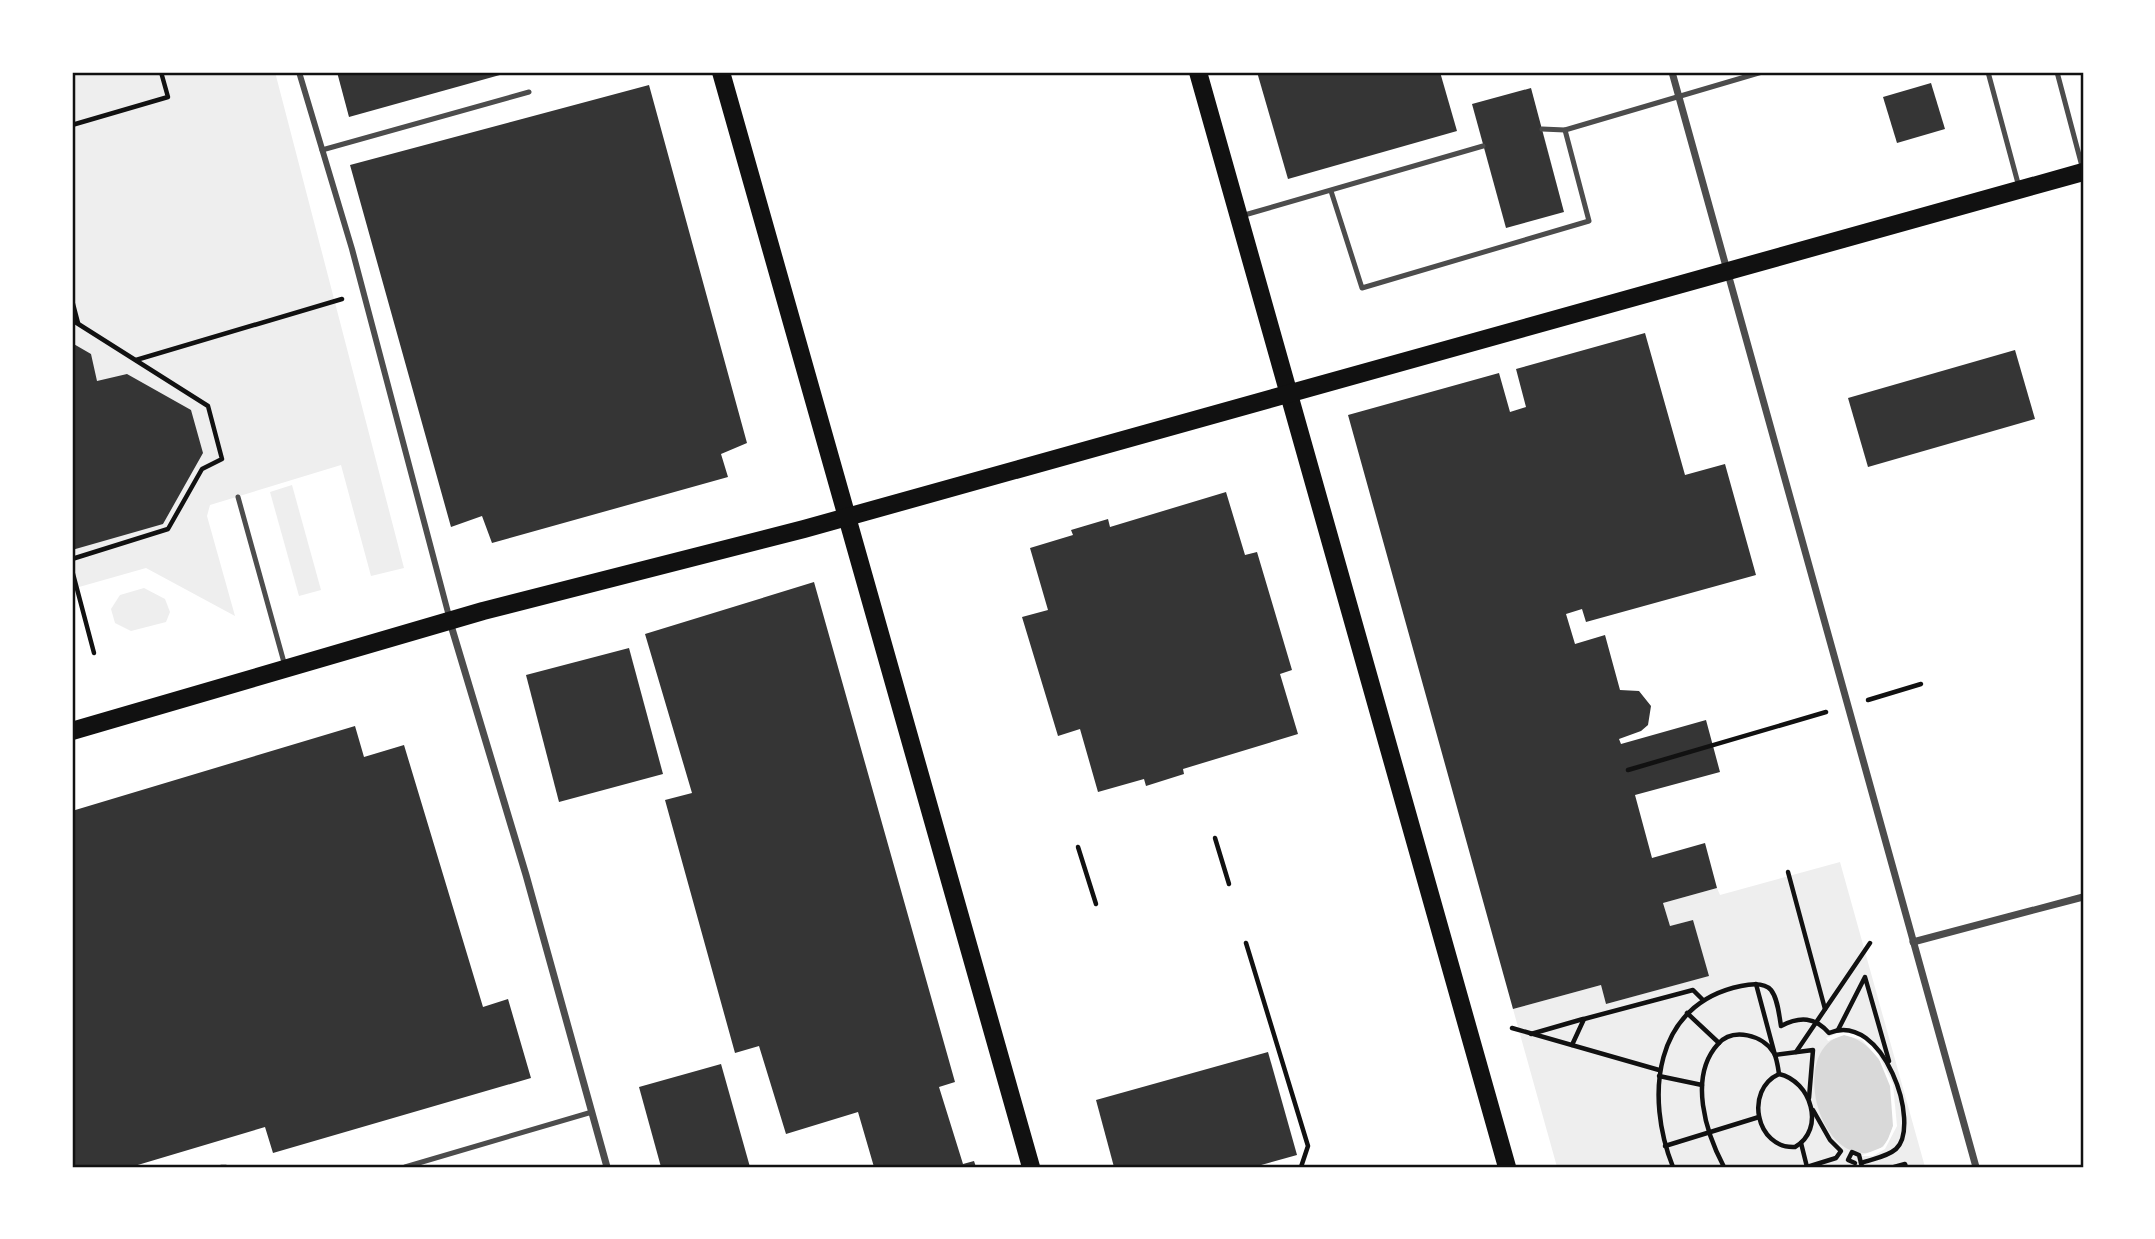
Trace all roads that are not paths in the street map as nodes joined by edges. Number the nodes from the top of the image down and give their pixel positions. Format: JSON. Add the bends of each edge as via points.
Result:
{"nodes":[{"id":1,"x":299,"y":72,"type":"edge"},
{"id":2,"x":721,"y":72,"type":"edge"},
{"id":3,"x":1198,"y":72,"type":"edge"},
{"id":4,"x":1672,"y":72,"type":"edge"},
{"id":5,"x":1762,"y":72,"type":"edge"},
{"id":6,"x":1987,"y":72,"type":"edge"},
{"id":7,"x":2057,"y":72,"type":"edge"},
{"id":8,"x":529,"y":92,"type":"dead end"},
{"id":9,"x":1679,"y":95,"type":"junction"},
{"id":10,"x":1542,"y":129,"type":"dead end"},
{"id":11,"x":1565,"y":130,"type":"junction"},
{"id":12,"x":1483,"y":146,"type":"dead end"},
{"id":13,"x":322,"y":150,"type":"junction"},
{"id":14,"x":2083,"y":171,"type":"edge"},
{"id":15,"x":2020,"y":190,"type":"junction"},
{"id":16,"x":1331,"y":191,"type":"junction"},
{"id":17,"x":1238,"y":216,"type":"junction"},
{"id":18,"x":1728,"y":271,"type":"junction"},
{"id":19,"x":1287,"y":394,"type":"junction"},
{"id":20,"x":238,"y":497,"type":"dead end"},
{"id":21,"x":845,"y":517,"type":"junction"},
{"id":22,"x":450,"y":621,"type":"junction"},
{"id":23,"x":286,"y":669,"type":"junction"},
{"id":24,"x":72,"y":731,"type":"edge"},
{"id":25,"x":2083,"y":897,"type":"edge"},
{"id":26,"x":1913,"y":942,"type":"junction"},
{"id":27,"x":592,"y":1112,"type":"junction"},
{"id":28,"x":405,"y":1167,"type":"edge"},
{"id":29,"x":607,"y":1167,"type":"edge"},
{"id":30,"x":1031,"y":1167,"type":"edge"},
{"id":31,"x":1507,"y":1167,"type":"edge"},
{"id":32,"x":1976,"y":1167,"type":"edge"}],
"edges":[{"from":1,"to":13,"type":"street"},
{"from":2,"to":21,"type":"main road"},
{"from":3,"to":17,"type":"main road"},
{"from":4,"to":9,"type":"street"},
{"from":5,"to":9,"type":"lane"},
{"from":6,"to":15,"type":"lane"},
{"from":7,"to":14,"type":"lane"},
{"from":8,"to":13,"type":"lane"},
{"from":9,"to":11,"type":"lane"},
{"from":9,"to":18,"type":"street"},
{"from":10,"to":11,"type":"lane"},
{"from":11,"to":16,"type":"lane","via":[[1588,221],[1362,288]]},
{"from":12,"to":16,"type":"lane"},
{"from":13,"to":22,"type":"street"},
{"from":14,"to":15,"type":"main road"},
{"from":15,"to":18,"type":"main road"},
{"from":16,"to":17,"type":"lane"},
{"from":17,"to":19,"type":"main road"},
{"from":18,"to":19,"type":"main road"},
{"from":18,"to":26,"type":"street"},
{"from":19,"to":21,"type":"main road"},
{"from":19,"to":31,"type":"main road"},
{"from":20,"to":23,"type":"lane"},
{"from":21,"to":22,"type":"main road"},
{"from":21,"to":30,"type":"main road"},
{"from":22,"to":23,"type":"main road"},
{"from":22,"to":27,"type":"street"},
{"from":23,"to":24,"type":"main road"},
{"from":25,"to":26,"type":"street"},
{"from":26,"to":32,"type":"street"},
{"from":27,"to":28,"type":"lane"},
{"from":27,"to":29,"type":"street"}]}
